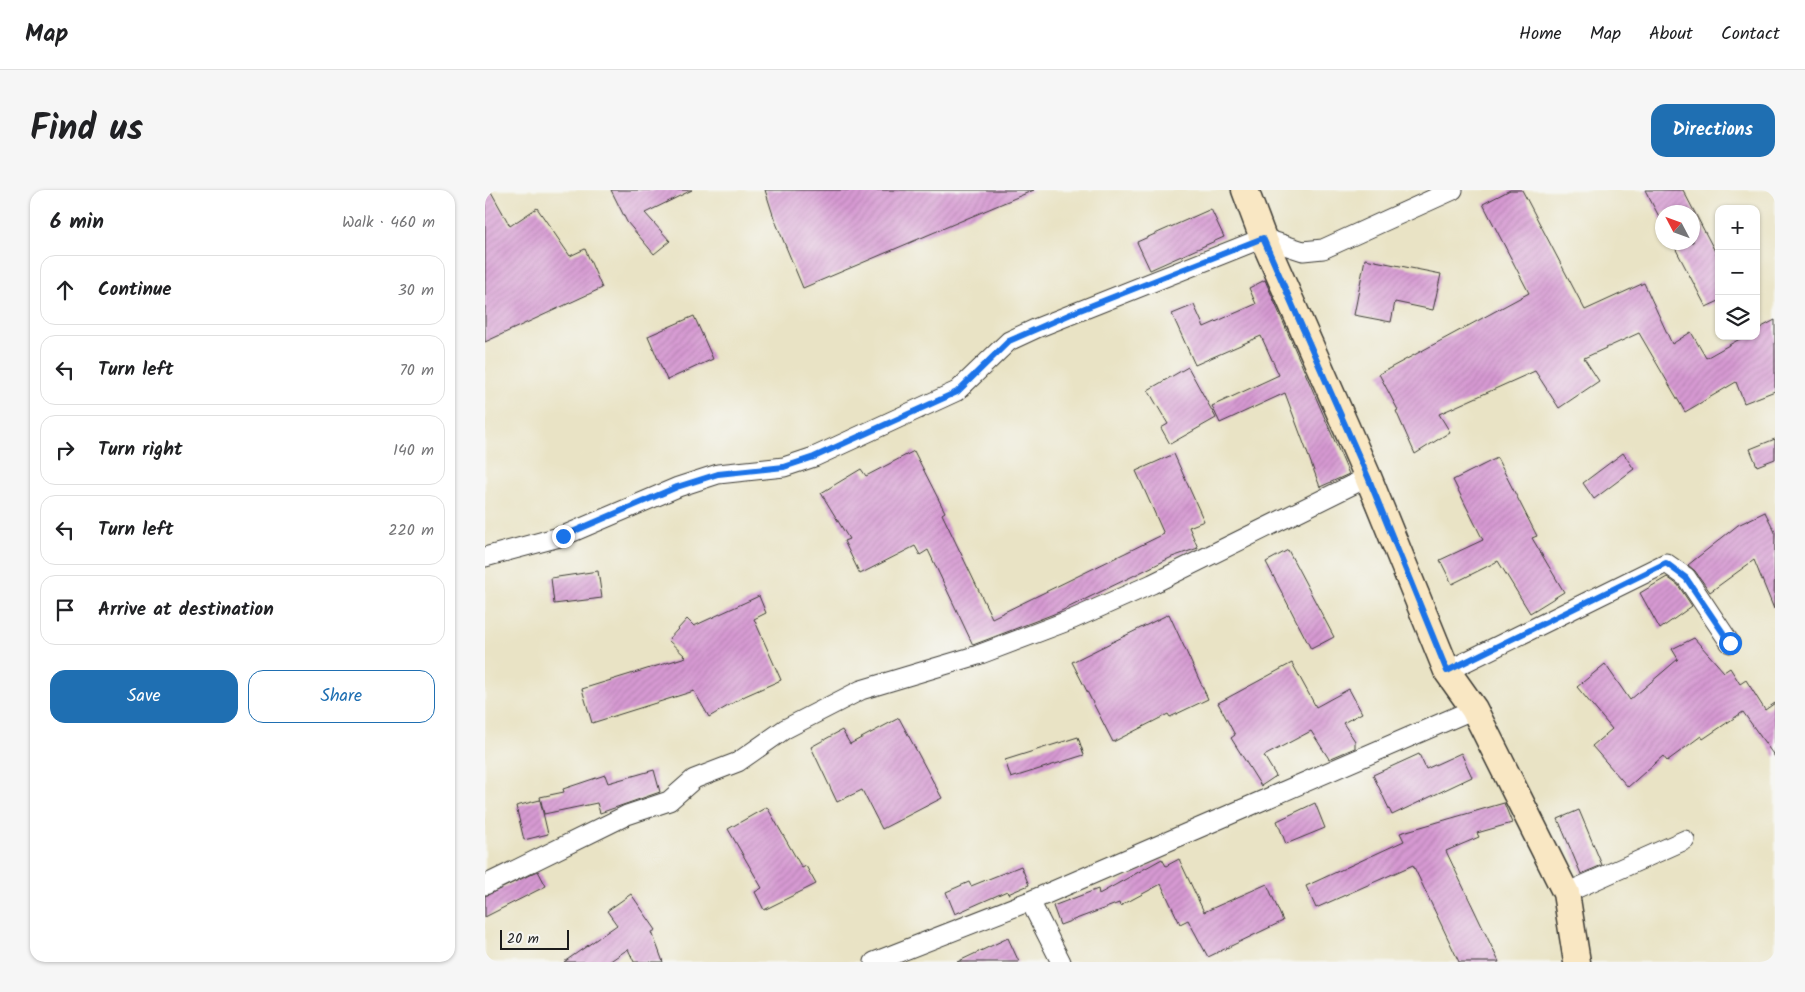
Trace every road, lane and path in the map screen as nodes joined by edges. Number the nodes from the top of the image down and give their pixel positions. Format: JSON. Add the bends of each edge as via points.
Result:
{"nodes":[{"id":1,"x":1245,"y":190,"type":"edge"},
{"id":2,"x":1453,"y":190,"type":"edge"},
{"id":3,"x":1263,"y":238,"type":"junction"},
{"id":4,"x":1368,"y":477,"type":"junction"},
{"id":5,"x":485,"y":557,"type":"edge"},
{"id":6,"x":1730,"y":643,"type":"dead end"},
{"id":7,"x":1447,"y":671,"type":"junction"},
{"id":8,"x":1474,"y":709,"type":"junction"},
{"id":9,"x":1685,"y":840,"type":"dead end"},
{"id":10,"x":485,"y":885,"type":"edge"},
{"id":11,"x":1567,"y":893,"type":"junction"},
{"id":12,"x":1030,"y":901,"type":"junction"},
{"id":13,"x":874,"y":962,"type":"edge"},
{"id":14,"x":1061,"y":962,"type":"edge"},
{"id":15,"x":1577,"y":962,"type":"edge"}],
"edges":[{"from":1,"to":3,"type":"street"},
{"from":2,"to":3,"type":"street","via":[[1323,249],[1303,251]]},
{"from":3,"to":4,"type":"street"},
{"from":3,"to":5,"type":"street","via":[[1009,341],[957,392],[814,457],[784,467],[718,474],[677,487],[563,536]]},
{"from":4,"to":7,"type":"street"},
{"from":4,"to":10,"type":"street","via":[[1152,584],[1073,619],[979,655],[861,690],[785,729],[738,762],[694,779],[669,801],[627,815]]},
{"from":6,"to":7,"type":"street","via":[[1686,578],[1666,563]]},
{"from":7,"to":8,"type":"street"},
{"from":8,"to":11,"type":"street"},
{"from":8,"to":12,"type":"street"},
{"from":9,"to":11,"type":"street"},
{"from":11,"to":15,"type":"street"},
{"from":12,"to":13,"type":"street"},
{"from":12,"to":14,"type":"street"}]}
